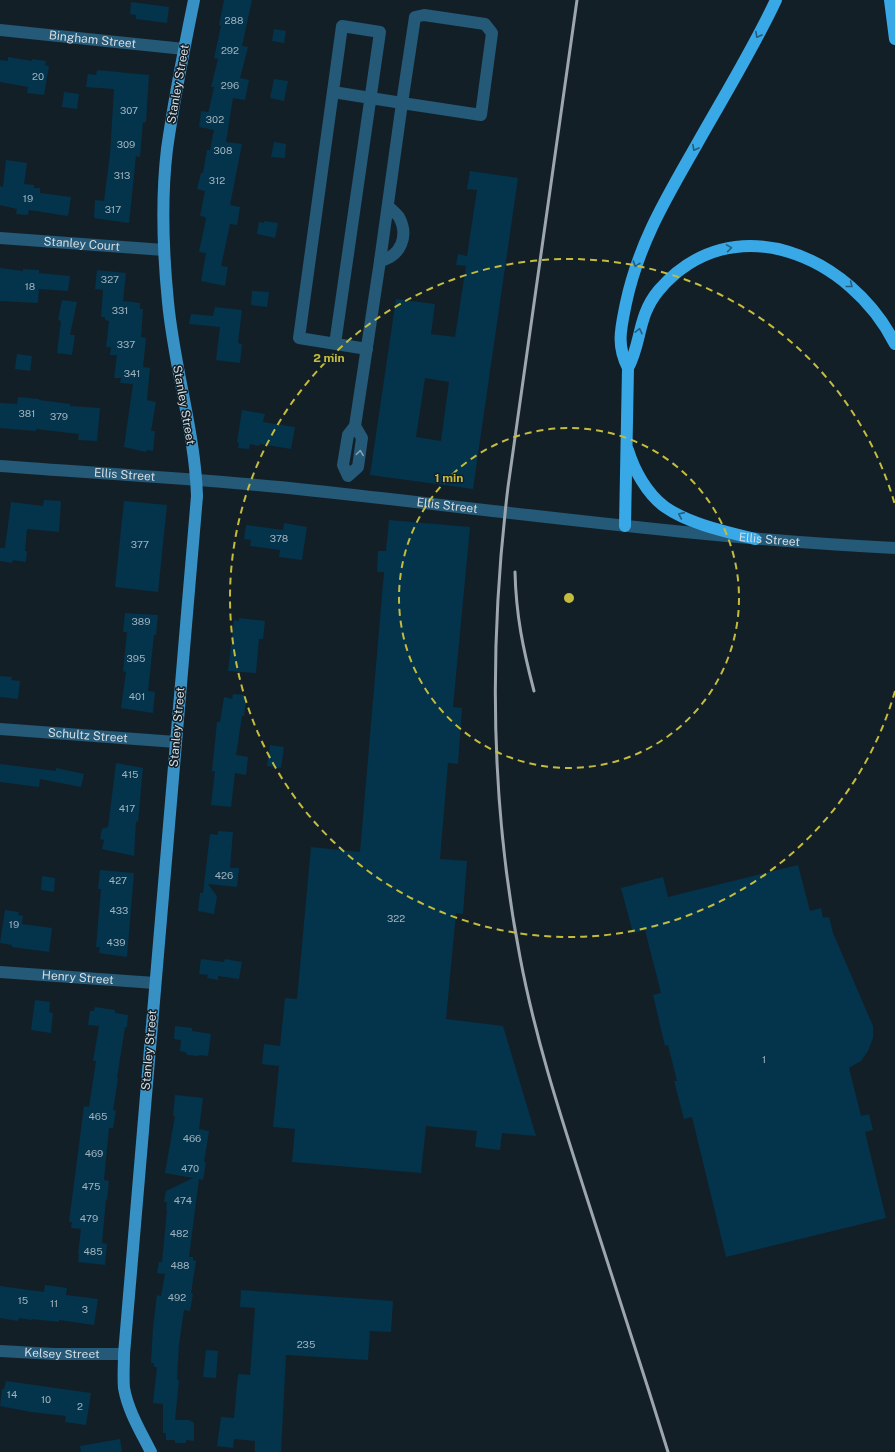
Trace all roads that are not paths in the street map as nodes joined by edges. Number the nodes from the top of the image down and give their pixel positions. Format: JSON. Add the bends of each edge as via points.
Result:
{"nodes":[{"id":1,"x":194,"y":0,"type":"edge"},
{"id":2,"x":776,"y":0,"type":"edge"},
{"id":3,"x":890,"y":0,"type":"edge"},
{"id":4,"x":0,"y":30,"type":"edge"},
{"id":5,"x":895,"y":39,"type":"edge"},
{"id":6,"x":184,"y":49,"type":"junction"},
{"id":7,"x":333,"y":92,"type":"junction"},
{"id":8,"x":370,"y":98,"type":"junction"},
{"id":9,"x":402,"y":103,"type":"junction"},
{"id":10,"x":388,"y":206,"type":"junction"},
{"id":11,"x":0,"y":238,"type":"edge"},
{"id":12,"x":164,"y":250,"type":"junction"},
{"id":13,"x":380,"y":261,"type":"junction"},
{"id":14,"x":335,"y":344,"type":"junction"},
{"id":15,"x":895,"y":344,"type":"edge"},
{"id":16,"x":367,"y":349,"type":"junction"},
{"id":17,"x":628,"y":368,"type":"junction"},
{"id":18,"x":626,"y":443,"type":"junction"},
{"id":19,"x":0,"y":466,"type":"edge"},
{"id":20,"x":197,"y":480,"type":"junction"},
{"id":21,"x":346,"y":495,"type":"junction"},
{"id":22,"x":625,"y":526,"type":"junction"},
{"id":23,"x":755,"y":539,"type":"junction"},
{"id":24,"x":895,"y":548,"type":"edge"},
{"id":25,"x":0,"y":729,"type":"edge"},
{"id":26,"x":176,"y":742,"type":"junction"},
{"id":27,"x":0,"y":972,"type":"edge"},
{"id":28,"x":155,"y":984,"type":"junction"},
{"id":29,"x":0,"y":1351,"type":"edge"},
{"id":30,"x":124,"y":1354,"type":"junction"},
{"id":31,"x":151,"y":1452,"type":"edge"}],
"edges":[{"from":1,"to":6,"type":"main road","name":"Stanley Street"},
{"from":2,"to":17,"type":"highway","one_way":true,"via":[[643,245],[630,286],[621,334],[621,352]]},
{"from":3,"to":5,"type":"highway"},
{"from":4,"to":6,"type":"street","name":"Bingham Street"},
{"from":6,"to":12,"type":"main road","name":"Stanley Street","via":[[167,150]]},
{"from":7,"to":8,"type":"street"},
{"from":7,"to":8,"type":"street","via":[[342,26],[380,32]]},
{"from":7,"to":14,"type":"street","via":[[299,338]]},
{"from":8,"to":9,"type":"street"},
{"from":8,"to":14,"type":"street"},
{"from":9,"to":9,"type":"street","via":[[481,115],[492,33],[485,24],[424,15],[415,17]]},
{"from":9,"to":10,"type":"street"},
{"from":10,"to":13,"type":"street"},
{"from":10,"to":13,"type":"street","via":[[398,216],[403,238],[393,256]]},
{"from":11,"to":12,"type":"street","name":"Stanley Court"},
{"from":12,"to":20,"type":"main road","name":"Stanley Street","via":[[170,324]]},
{"from":13,"to":16,"type":"street"},
{"from":14,"to":16,"type":"street"},
{"from":17,"to":15,"type":"highway","one_way":true,"via":[[642,318],[659,291],[676,273],[698,258],[717,250],[734,247],[758,246],[784,251],[833,273],[873,308]]},
{"from":16,"to":21,"type":"street","via":[[355,426],[348,435],[343,465],[348,476]]},
{"from":17,"to":18,"type":"highway"},
{"from":18,"to":22,"type":"highway"},
{"from":23,"to":18,"type":"highway","one_way":true,"via":[[677,514],[665,506],[655,498],[641,479]]},
{"from":19,"to":20,"type":"street","name":"Ellis Street"},
{"from":20,"to":21,"type":"street","name":"Ellis Street"},
{"from":20,"to":26,"type":"main road","name":"Stanley Street","via":[[196,522]]},
{"from":21,"to":22,"type":"street","name":"Ellis Street"},
{"from":22,"to":23,"type":"street","name":"Ellis Street"},
{"from":23,"to":24,"type":"street","name":"Ellis Street"},
{"from":25,"to":26,"type":"street","name":"Schultz Street"},
{"from":26,"to":28,"type":"main road","name":"Stanley Street"},
{"from":27,"to":28,"type":"street","name":"Henry Street"},
{"from":28,"to":30,"type":"main road","name":"Stanley Street"},
{"from":29,"to":30,"type":"street","name":"Kelsey Street"},
{"from":30,"to":31,"type":"main road","name":"Stanley Street","via":[[126,1398]]}]}
